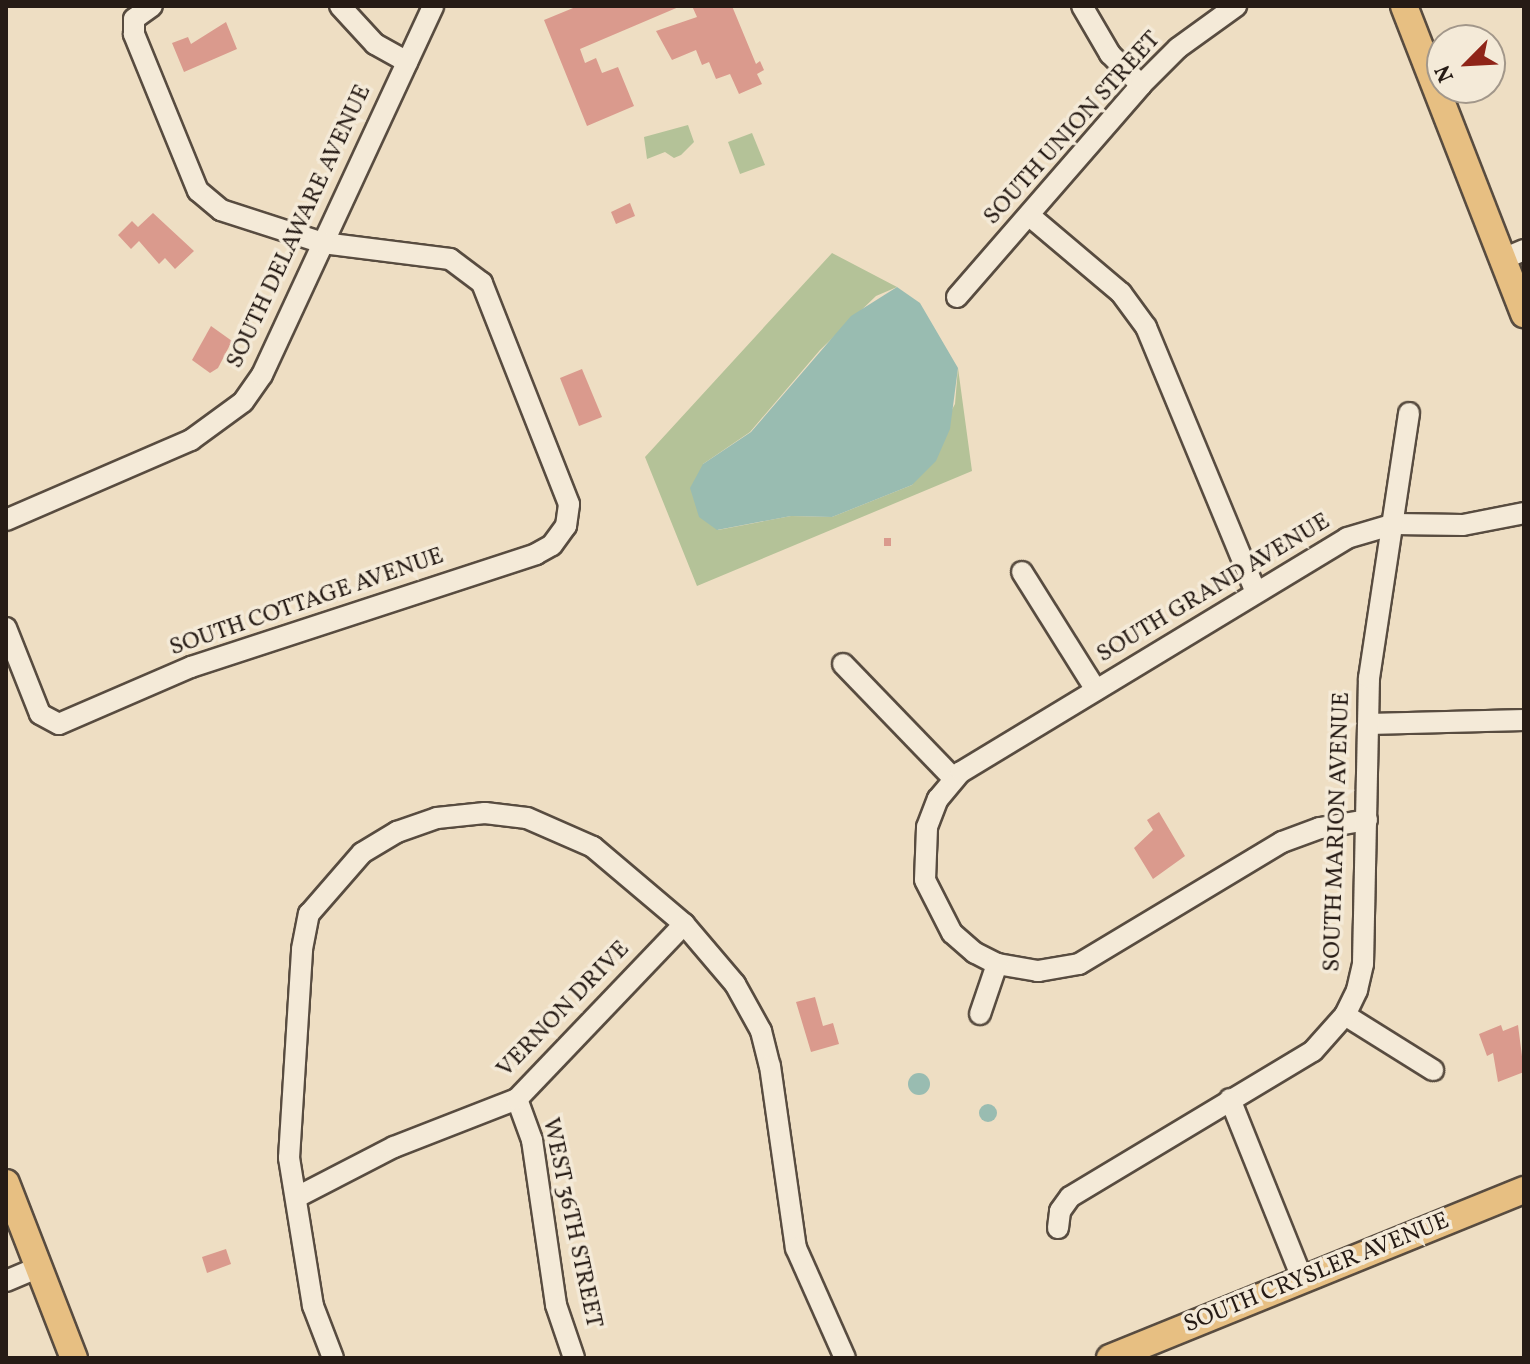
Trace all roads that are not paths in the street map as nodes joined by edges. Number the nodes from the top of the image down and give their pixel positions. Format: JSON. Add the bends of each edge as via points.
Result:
{"nodes":[{"id":1,"x":152,"y":6,"type":"edge"},
{"id":2,"x":340,"y":6,"type":"edge"},
{"id":3,"x":433,"y":6,"type":"edge"},
{"id":4,"x":1082,"y":6,"type":"edge"},
{"id":5,"x":1236,"y":6,"type":"edge"},
{"id":6,"x":1404,"y":6,"type":"edge"},
{"id":7,"x":407,"y":62,"type":"junction"},
{"id":8,"x":1141,"y":85,"type":"junction"},
{"id":9,"x":1031,"y":217,"type":"junction"},
{"id":10,"x":323,"y":243,"type":"junction"},
{"id":11,"x":1513,"y":255,"type":"edge"},
{"id":12,"x":957,"y":297,"type":"dead end"},
{"id":13,"x":1524,"y":314,"type":"edge"},
{"id":14,"x":1409,"y":413,"type":"dead end"},
{"id":15,"x":1524,"y":513,"type":"edge"},
{"id":16,"x":6,"y":520,"type":"edge"},
{"id":17,"x":1395,"y":524,"type":"junction"},
{"id":18,"x":1022,"y":572,"type":"dead end"},
{"id":19,"x":1256,"y":592,"type":"junction"},
{"id":20,"x":6,"y":628,"type":"edge"},
{"id":21,"x":843,"y":664,"type":"dead end"},
{"id":22,"x":1096,"y":690,"type":"junction"},
{"id":23,"x":1524,"y":720,"type":"edge"},
{"id":24,"x":1369,"y":724,"type":"junction"},
{"id":25,"x":954,"y":779,"type":"junction"},
{"id":26,"x":1367,"y":820,"type":"junction"},
{"id":27,"x":684,"y":924,"type":"junction"},
{"id":28,"x":997,"y":964,"type":"junction"},
{"id":29,"x":980,"y":1014,"type":"dead end"},
{"id":30,"x":1345,"y":1015,"type":"junction"},
{"id":31,"x":1433,"y":1070,"type":"dead end"},
{"id":32,"x":517,"y":1099,"type":"junction"},
{"id":33,"x":1230,"y":1099,"type":"junction"},
{"id":34,"x":6,"y":1183,"type":"edge"},
{"id":35,"x":1524,"y":1190,"type":"edge"},
{"id":36,"x":297,"y":1197,"type":"junction"},
{"id":37,"x":1058,"y":1228,"type":"dead end"},
{"id":38,"x":39,"y":1267,"type":"junction"},
{"id":39,"x":6,"y":1281,"type":"edge"},
{"id":40,"x":1303,"y":1281,"type":"junction"},
{"id":41,"x":74,"y":1358,"type":"edge"},
{"id":42,"x":333,"y":1358,"type":"edge"},
{"id":43,"x":574,"y":1358,"type":"edge"},
{"id":44,"x":845,"y":1358,"type":"edge"},
{"id":45,"x":1110,"y":1358,"type":"edge"}],
"edges":[{"from":1,"to":10,"type":"street","via":[[134,19],[134,34],[198,191],[221,210]]},
{"from":2,"to":7,"type":"street","via":[[375,44]]},
{"from":3,"to":7,"type":"street","name":"SOUTH DELAWARE AVENUE"},
{"from":4,"to":8,"type":"street","via":[[1110,54]]},
{"from":5,"to":8,"type":"street","name":"SOUTH UNION STREET","via":[[1178,48]]},
{"from":6,"to":11,"type":"main road"},
{"from":7,"to":10,"type":"street","name":"SOUTH DELAWARE AVENUE"},
{"from":8,"to":9,"type":"street","name":"SOUTH UNION STREET"},
{"from":9,"to":12,"type":"street","name":"SOUTH UNION STREET"},
{"from":9,"to":19,"type":"street","via":[[1121,293],[1146,327]]},
{"from":10,"to":16,"type":"street","name":"SOUTH DELAWARE AVENUE","via":[[262,375],[225,419],[191,440]]},
{"from":10,"to":20,"type":"street","name":"SOUTH COTTAGE AVENUE","via":[[450,259],[482,283],[569,504],[566,526],[552,545],[191,667],[59,724],[40,714]]},
{"from":11,"to":13,"type":"main road"},
{"from":14,"to":17,"type":"street","name":"SOUTH MARION AVENUE"},
{"from":15,"to":17,"type":"street","name":"SOUTH GRAND AVENUE","via":[[1463,525]]},
{"from":17,"to":19,"type":"street","name":"SOUTH GRAND AVENUE","via":[[1347,538]]},
{"from":17,"to":24,"type":"street","name":"SOUTH MARION AVENUE","via":[[1369,678]]},
{"from":18,"to":22,"type":"street"},
{"from":19,"to":22,"type":"street","name":"SOUTH GRAND AVENUE"},
{"from":21,"to":25,"type":"street"},
{"from":22,"to":25,"type":"street","name":"SOUTH GRAND AVENUE"},
{"from":23,"to":24,"type":"street"},
{"from":24,"to":26,"type":"street","name":"SOUTH MARION AVENUE"},
{"from":25,"to":28,"type":"street","via":[[927,827],[925,880],[952,933]]},
{"from":26,"to":28,"type":"street","via":[[1320,828],[1282,842],[1079,964],[1038,971]]},
{"from":26,"to":30,"type":"street","name":"SOUTH MARION AVENUE","via":[[1363,964]]},
{"from":27,"to":32,"type":"street","name":"VERNON DRIVE"},
{"from":27,"to":36,"type":"street","via":[[593,847],[527,818],[485,813],[437,818],[397,832],[362,853],[309,914],[302,949],[289,1158]]},
{"from":27,"to":44,"type":"street","via":[[735,984],[761,1031],[796,1248]]},
{"from":28,"to":29,"type":"street"},
{"from":30,"to":31,"type":"street"},
{"from":30,"to":33,"type":"street","name":"SOUTH MARION AVENUE","via":[[1313,1051]]},
{"from":32,"to":36,"type":"street","name":"VERNON DRIVE","via":[[394,1147]]},
{"from":32,"to":43,"type":"street","name":"WEST 36TH STREET","via":[[532,1140],[556,1305]]},
{"from":33,"to":37,"type":"street","name":"SOUTH MARION AVENUE","via":[[1070,1197],[1060,1211]]},
{"from":33,"to":40,"type":"street"},
{"from":34,"to":38,"type":"main road"},
{"from":35,"to":40,"type":"main road","name":"SOUTH CRYSLER AVENUE"},
{"from":36,"to":42,"type":"street","via":[[313,1306]]},
{"from":38,"to":39,"type":"street"},
{"from":38,"to":41,"type":"main road"},
{"from":40,"to":45,"type":"main road","name":"SOUTH CRYSLER AVENUE"}]}
